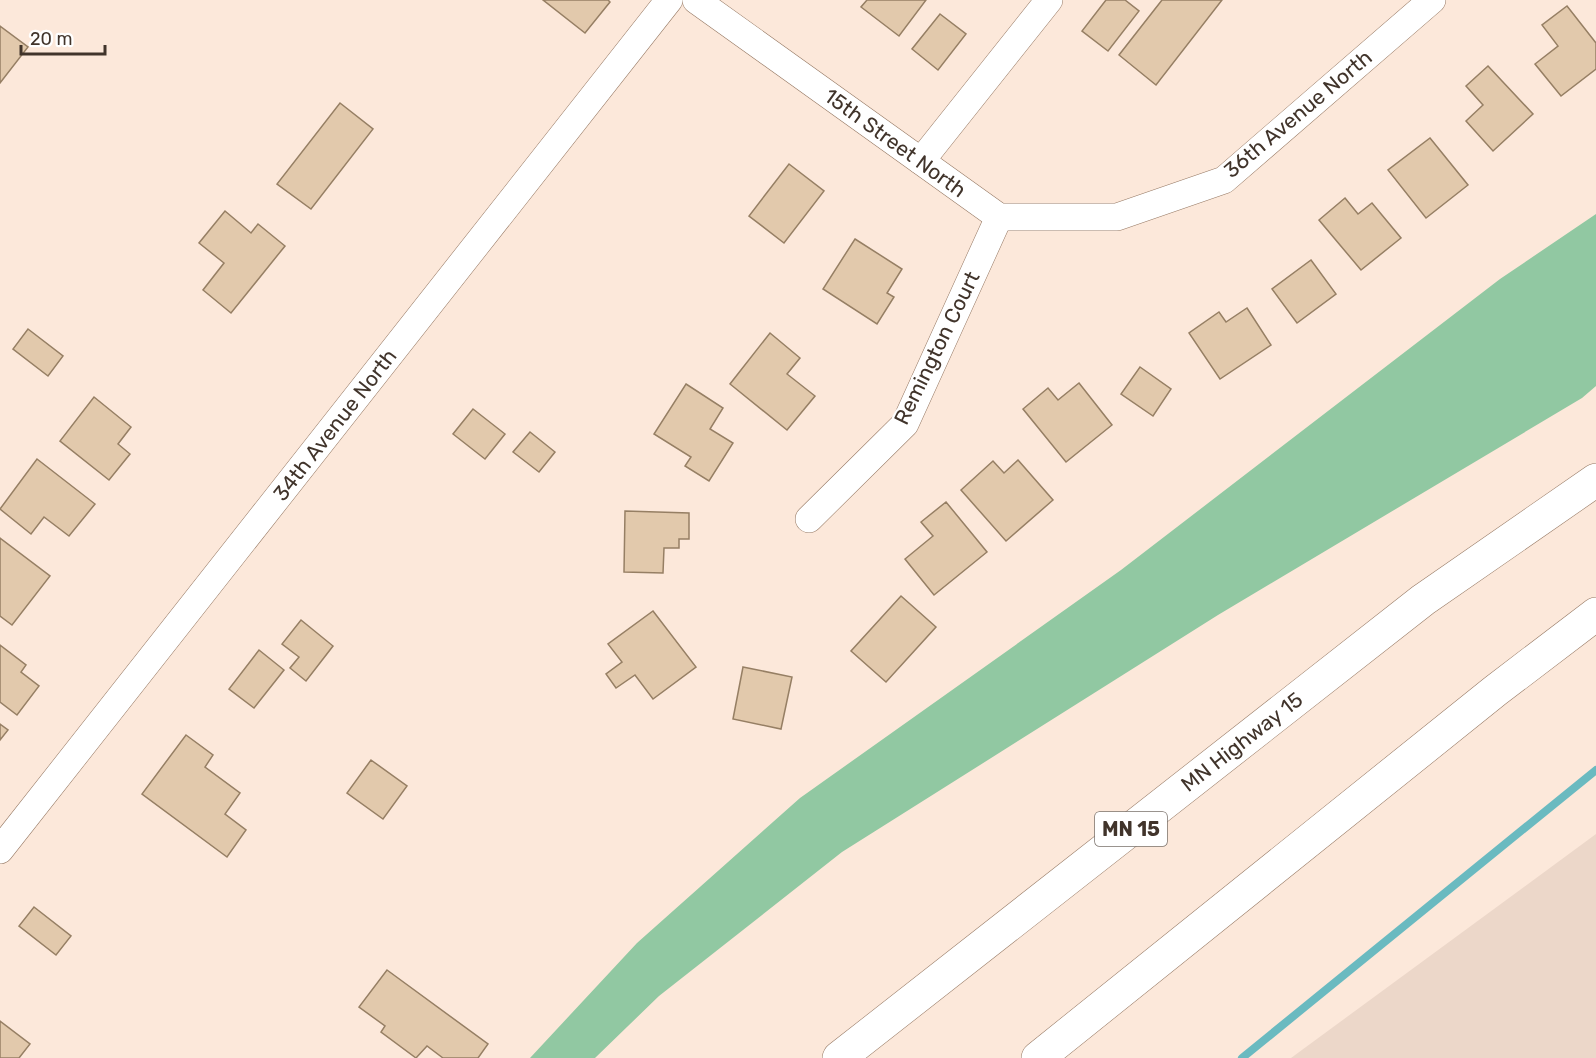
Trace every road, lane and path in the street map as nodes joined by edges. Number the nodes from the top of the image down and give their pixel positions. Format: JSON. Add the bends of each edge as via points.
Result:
{"nodes":[{"id":1,"x":669,"y":0,"type":"edge"},
{"id":2,"x":696,"y":0,"type":"edge"},
{"id":3,"x":1049,"y":0,"type":"edge"},
{"id":4,"x":1432,"y":0,"type":"edge"},
{"id":5,"x":921,"y":161,"type":"junction"},
{"id":6,"x":999,"y":217,"type":"junction"},
{"id":7,"x":1596,"y":480,"type":"edge"},
{"id":8,"x":809,"y":519,"type":"dead end"},
{"id":9,"x":1596,"y":614,"type":"edge"},
{"id":10,"x":0,"y":850,"type":"edge"},
{"id":11,"x":839,"y":1058,"type":"edge"},
{"id":12,"x":1038,"y":1058,"type":"edge"}],
"edges":[{"from":1,"to":10,"type":"street","name":"34th Avenue North"},
{"from":2,"to":5,"type":"street","name":"15th Street North"},
{"from":3,"to":5,"type":"street"},
{"from":4,"to":6,"type":"street","name":"36th Avenue North","via":[[1224,180],[1117,216]]},
{"from":5,"to":6,"type":"street","name":"15th Street North"},
{"from":6,"to":8,"type":"street","name":"Remington Court","via":[[905,424]]},
{"from":7,"to":11,"type":"highway","name":"MN Highway 15","number":"MN 15","via":[[1423,600]]},
{"from":9,"to":12,"type":"highway"}]}
